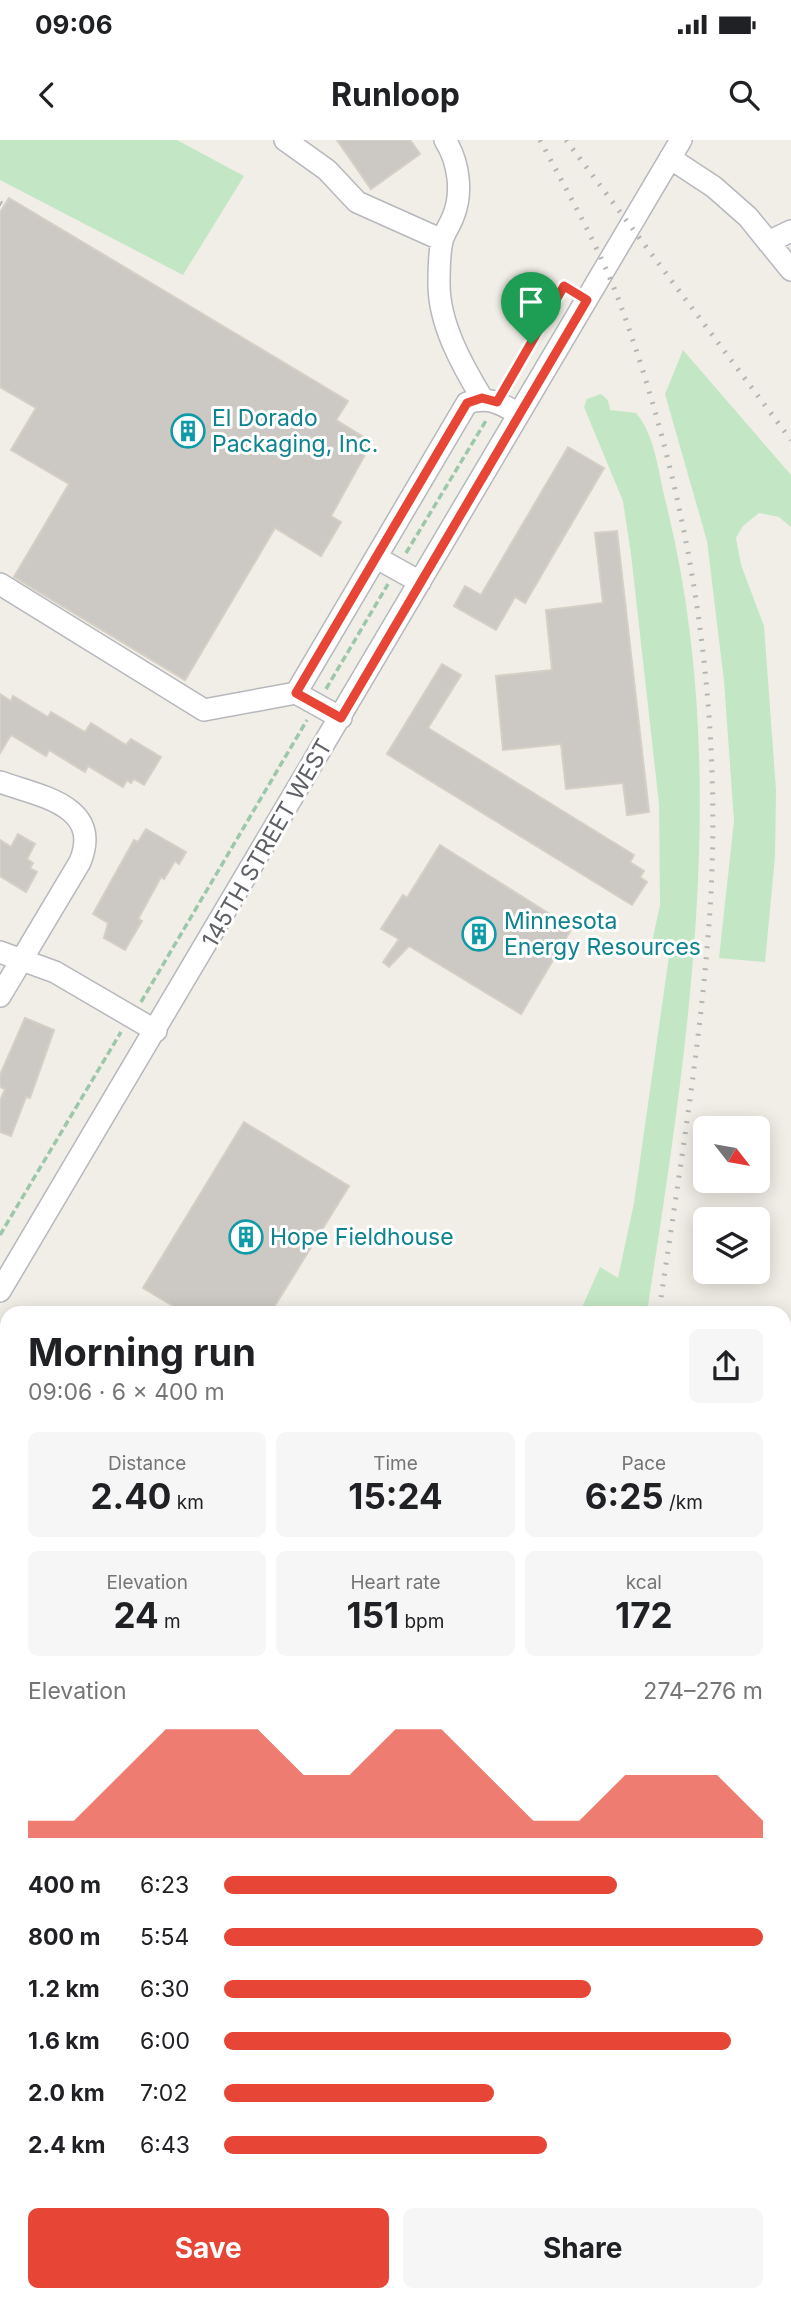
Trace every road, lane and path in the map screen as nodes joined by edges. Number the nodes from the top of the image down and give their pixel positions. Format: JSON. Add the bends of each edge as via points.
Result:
{"nodes":[{"id":1,"x":285,"y":140,"type":"edge"},
{"id":2,"x":445,"y":140,"type":"edge"},
{"id":3,"x":676,"y":149,"type":"edge"},
{"id":4,"x":791,"y":230,"type":"edge"},
{"id":5,"x":442,"y":240,"type":"junction"},
{"id":6,"x":768,"y":242,"type":"junction"},
{"id":7,"x":791,"y":270,"type":"edge"},
{"id":8,"x":587,"y":300,"type":"junction"},
{"id":9,"x":490,"y":400,"type":"junction"},
{"id":10,"x":519,"y":414,"type":"junction"},
{"id":11,"x":377,"y":558,"type":"junction"},
{"id":12,"x":397,"y":569,"type":"junction"},
{"id":13,"x":420,"y":582,"type":"junction"},
{"id":14,"x":0,"y":584,"type":"edge"},
{"id":15,"x":296,"y":693,"type":"junction"},
{"id":16,"x":317,"y":704,"type":"junction"},
{"id":17,"x":341,"y":718,"type":"junction"},
{"id":18,"x":0,"y":782,"type":"edge"},
{"id":19,"x":0,"y":952,"type":"edge"},
{"id":20,"x":24,"y":958,"type":"junction"},
{"id":21,"x":0,"y":996,"type":"edge"},
{"id":22,"x":141,"y":1002,"type":"dead end"},
{"id":23,"x":122,"y":1031,"type":"dead end"},
{"id":24,"x":156,"y":1031,"type":"junction"},
{"id":25,"x":0,"y":1234,"type":"edge"},
{"id":26,"x":0,"y":1291,"type":"edge"}],
"edges":[{"from":1,"to":5,"type":"street","via":[[327,170],[357,202]]},
{"from":2,"to":5,"type":"street","via":[[460,193]]},
{"from":3,"to":6,"type":"street","via":[[748,216]]},
{"from":3,"to":8,"type":"street","name":"145TH STREET WEST"},
{"from":4,"to":6,"type":"street"},
{"from":5,"to":9,"type":"street","via":[[439,287],[449,334],[464,368]]},
{"from":6,"to":7,"type":"street"},
{"from":8,"to":9,"type":"path","via":[[564,286]]},
{"from":8,"to":10,"type":"street","name":"145TH STREET WEST"},
{"from":9,"to":10,"type":"street"},
{"from":9,"to":11,"type":"street","via":[[467,403]]},
{"from":9,"to":12,"type":"path"},
{"from":10,"to":13,"type":"street","name":"145TH STREET WEST"},
{"from":11,"to":12,"type":"street"},
{"from":11,"to":15,"type":"street"},
{"from":12,"to":13,"type":"street"},
{"from":12,"to":16,"type":"path"},
{"from":13,"to":17,"type":"street","name":"145TH STREET WEST"},
{"from":14,"to":15,"type":"street","via":[[204,710]]},
{"from":15,"to":16,"type":"street"},
{"from":16,"to":17,"type":"street"},
{"from":16,"to":22,"type":"path"},
{"from":17,"to":24,"type":"street","name":"145TH STREET WEST"},
{"from":18,"to":20,"type":"street","via":[[61,804],[77,816],[85,833],[80,862]]},
{"from":19,"to":20,"type":"street"},
{"from":20,"to":21,"type":"street"},
{"from":20,"to":24,"type":"street"},
{"from":23,"to":25,"type":"path"},
{"from":24,"to":26,"type":"street","name":"145TH STREET WEST"}]}
